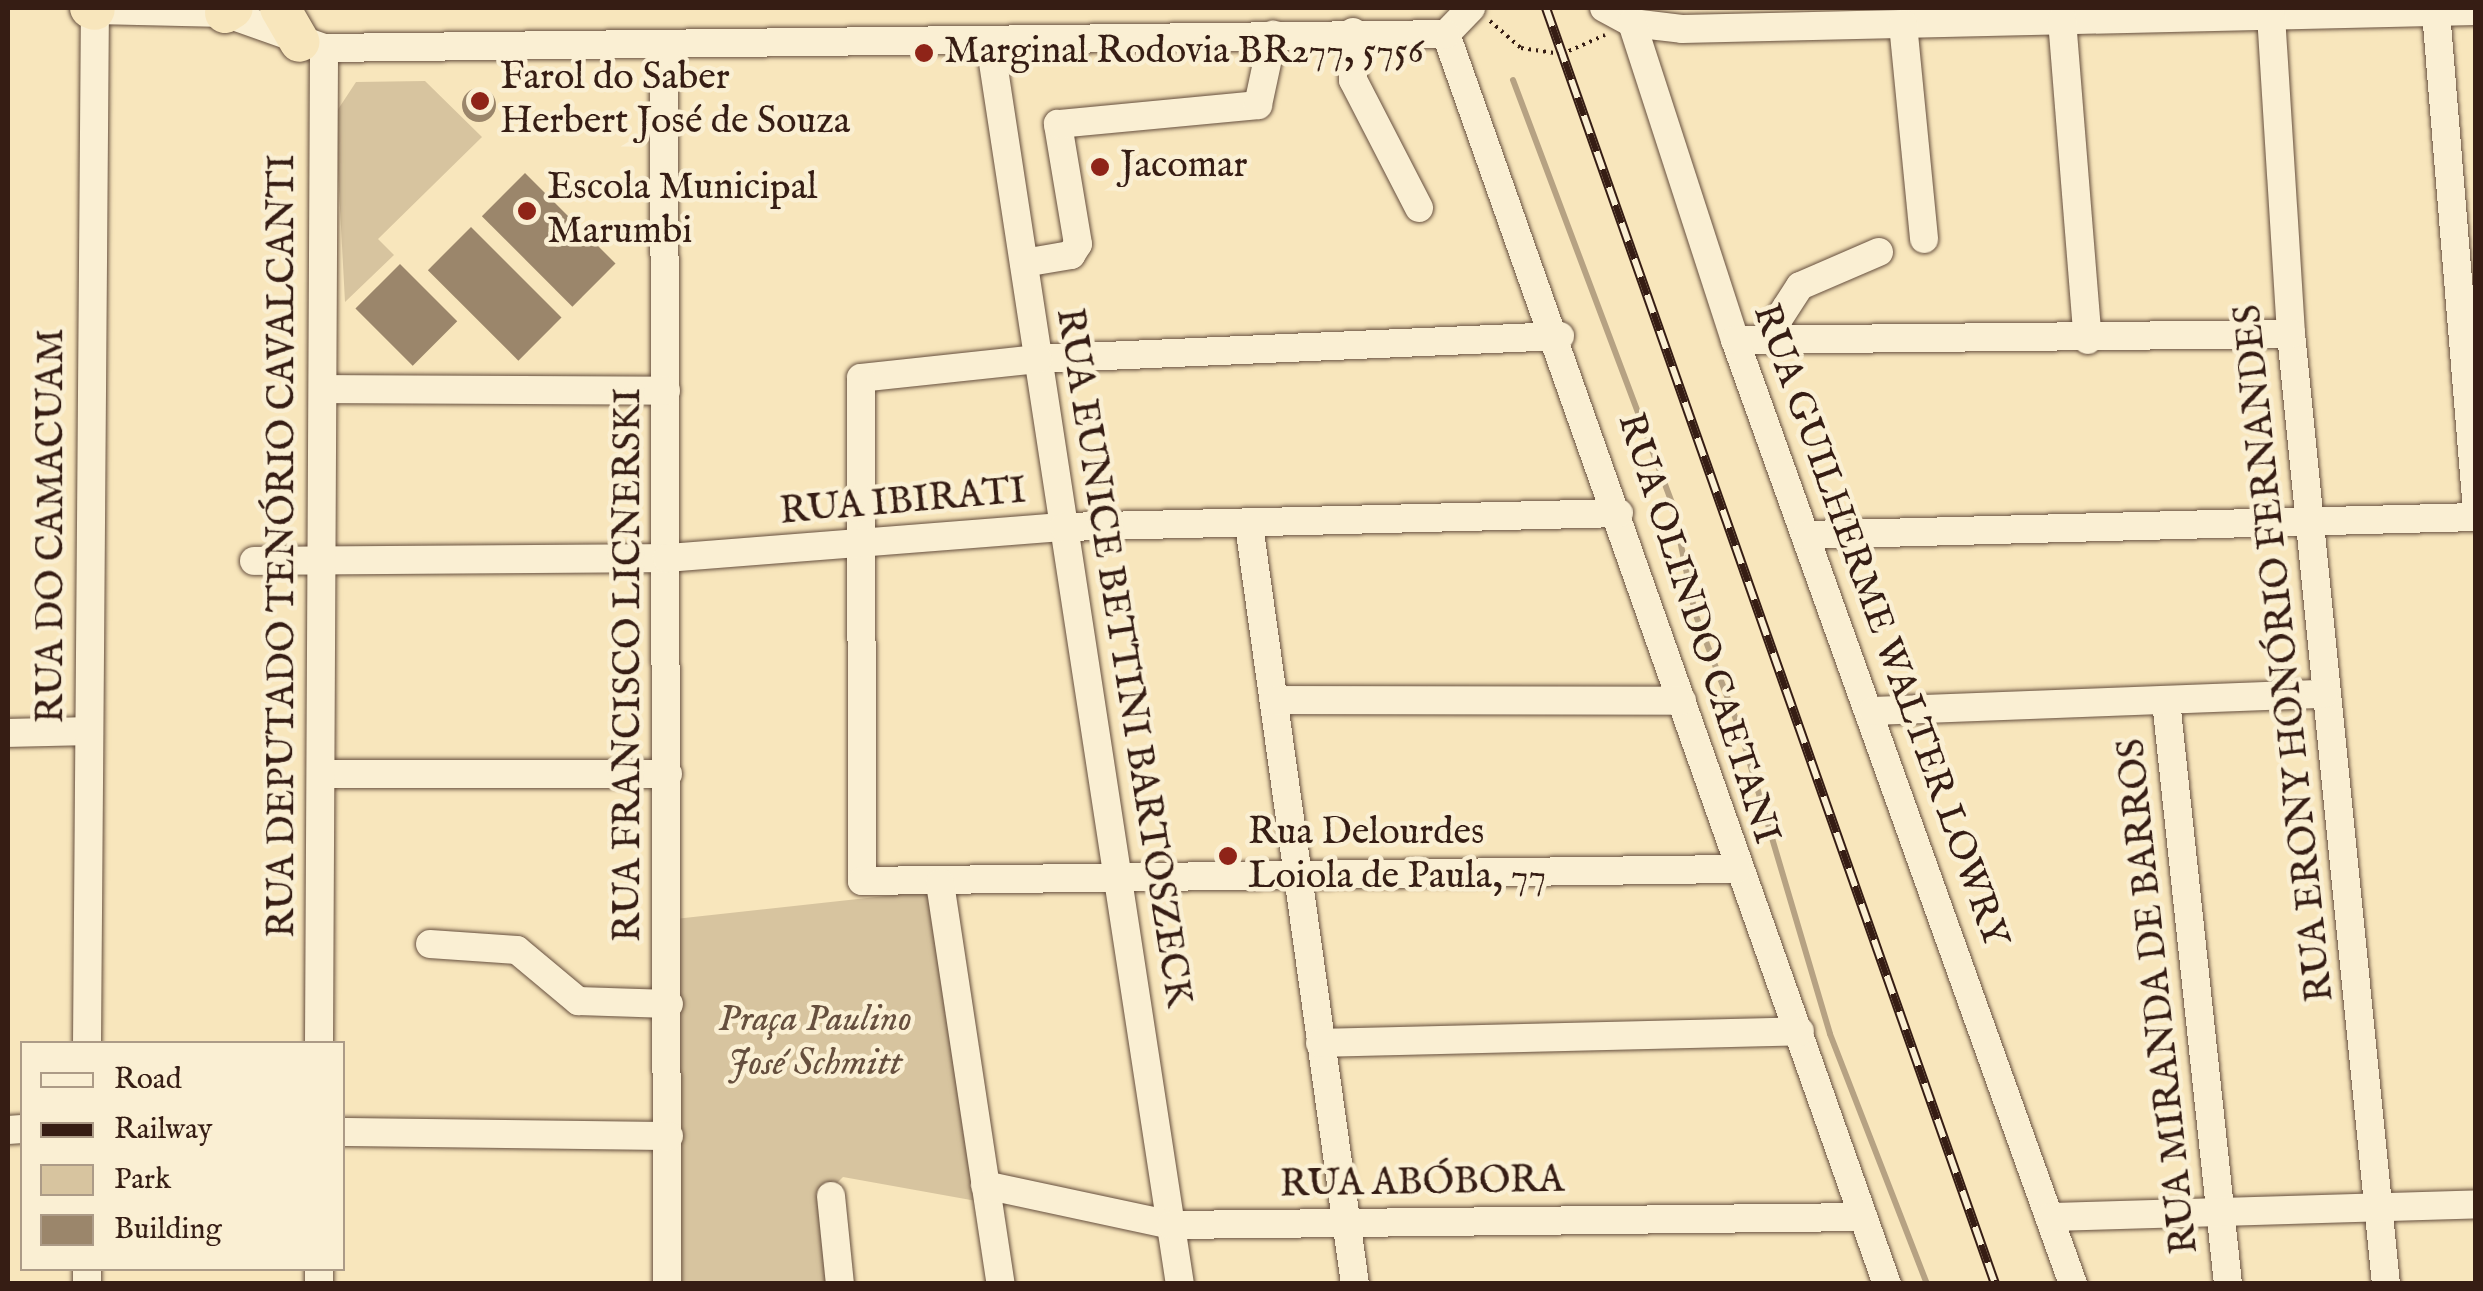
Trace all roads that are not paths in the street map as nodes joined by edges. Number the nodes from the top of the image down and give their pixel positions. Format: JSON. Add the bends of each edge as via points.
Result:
{"nodes":[{"id":1,"x":280,"y":8,"type":"edge"},
{"id":2,"x":1471,"y":8,"type":"edge"},
{"id":3,"x":1604,"y":8,"type":"edge"},
{"id":4,"x":92,"y":9,"type":"edge"},
{"id":5,"x":229,"y":10,"type":"edge"},
{"id":6,"x":2436,"y":12,"type":"junction"},
{"id":7,"x":2476,"y":12,"type":"edge"},
{"id":8,"x":2271,"y":15,"type":"junction"},
{"id":9,"x":2062,"y":20,"type":"junction"},
{"id":10,"x":1632,"y":23,"type":"junction"},
{"id":11,"x":1903,"y":24,"type":"junction"},
{"id":12,"x":1353,"y":32,"type":"junction"},
{"id":13,"x":1274,"y":34,"type":"junction"},
{"id":14,"x":1446,"y":34,"type":"junction"},
{"id":15,"x":990,"y":43,"type":"junction"},
{"id":16,"x":312,"y":46,"type":"junction"},
{"id":17,"x":664,"y":46,"type":"junction"},
{"id":18,"x":1418,"y":208,"type":"dead end"},
{"id":19,"x":1924,"y":239,"type":"dead end"},
{"id":20,"x":1880,"y":252,"type":"dead end"},
{"id":21,"x":1024,"y":264,"type":"junction"},
{"id":22,"x":2291,"y":334,"type":"junction"},
{"id":23,"x":1560,"y":336,"type":"junction"},
{"id":24,"x":1735,"y":340,"type":"junction"},
{"id":25,"x":1765,"y":340,"type":"junction"},
{"id":26,"x":2088,"y":340,"type":"junction"},
{"id":27,"x":1038,"y":359,"type":"junction"},
{"id":28,"x":323,"y":390,"type":"junction"},
{"id":29,"x":666,"y":391,"type":"junction"},
{"id":30,"x":2476,"y":502,"type":"edge"},
{"id":31,"x":1619,"y":513,"type":"junction"},
{"id":32,"x":2476,"y":517,"type":"edge"},
{"id":33,"x":2309,"y":521,"type":"junction"},
{"id":34,"x":1249,"y":525,"type":"junction"},
{"id":35,"x":1064,"y":527,"type":"junction"},
{"id":36,"x":1807,"y":535,"type":"junction"},
{"id":37,"x":861,"y":546,"type":"junction"},
{"id":38,"x":666,"y":558,"type":"junction"},
{"id":39,"x":322,"y":560,"type":"junction"},
{"id":40,"x":254,"y":561,"type":"dead end"},
{"id":41,"x":2324,"y":694,"type":"junction"},
{"id":42,"x":1275,"y":700,"type":"junction"},
{"id":43,"x":1682,"y":701,"type":"junction"},
{"id":44,"x":2166,"y":701,"type":"junction"},
{"id":45,"x":1873,"y":710,"type":"junction"},
{"id":46,"x":89,"y":731,"type":"junction"},
{"id":47,"x":8,"y":733,"type":"edge"},
{"id":48,"x":321,"y":774,"type":"junction"},
{"id":49,"x":668,"y":774,"type":"junction"},
{"id":50,"x":1738,"y":869,"type":"junction"},
{"id":51,"x":1118,"y":878,"type":"junction"},
{"id":52,"x":1296,"y":878,"type":"junction"},
{"id":53,"x":940,"y":882,"type":"junction"},
{"id":54,"x":430,"y":944,"type":"dead end"},
{"id":55,"x":669,"y":1004,"type":"junction"},
{"id":56,"x":1800,"y":1031,"type":"junction"},
{"id":57,"x":87,"y":1041,"type":"edge"},
{"id":58,"x":319,"y":1041,"type":"edge"},
{"id":59,"x":1320,"y":1044,"type":"junction"},
{"id":60,"x":345,"y":1132,"type":"edge"},
{"id":61,"x":670,"y":1136,"type":"junction"},
{"id":62,"x":986,"y":1185,"type":"junction"},
{"id":63,"x":831,"y":1196,"type":"dead end"},
{"id":64,"x":2380,"y":1204,"type":"junction"},
{"id":65,"x":2476,"y":1204,"type":"edge"},
{"id":66,"x":2221,"y":1206,"type":"junction"},
{"id":67,"x":2050,"y":1216,"type":"junction"},
{"id":68,"x":1863,"y":1217,"type":"junction"},
{"id":69,"x":1346,"y":1222,"type":"junction"},
{"id":70,"x":1171,"y":1225,"type":"junction"},
{"id":71,"x":667,"y":1284,"type":"edge"},
{"id":72,"x":840,"y":1284,"type":"edge"},
{"id":73,"x":1001,"y":1284,"type":"edge"},
{"id":74,"x":1180,"y":1284,"type":"edge"},
{"id":75,"x":1355,"y":1284,"type":"edge"},
{"id":76,"x":1887,"y":1284,"type":"edge"},
{"id":77,"x":2073,"y":1284,"type":"edge"},
{"id":78,"x":2228,"y":1284,"type":"edge"},
{"id":79,"x":2386,"y":1284,"type":"edge"}],
"edges":[{"from":1,"to":16,"type":"highway"},
{"from":2,"to":14,"type":"street"},
{"from":3,"to":10,"type":"street"},
{"from":4,"to":5,"type":"street"},
{"from":4,"to":46,"type":"street","name":"RUA DO CAMACUAM"},
{"from":5,"to":16,"type":"street"},
{"from":6,"to":7,"type":"street"},
{"from":6,"to":8,"type":"street"},
{"from":6,"to":30,"type":"street"},
{"from":8,"to":9,"type":"street"},
{"from":8,"to":22,"type":"street","name":"RUA ERONY HONÓRIO FERNANDES"},
{"from":9,"to":11,"type":"street"},
{"from":9,"to":26,"type":"street"},
{"from":10,"to":11,"type":"street"},
{"from":10,"to":24,"type":"street","name":"RUA GUILHERME WALTER LOWRY"},
{"from":11,"to":19,"type":"street"},
{"from":12,"to":13,"type":"street"},
{"from":12,"to":14,"type":"street"},
{"from":12,"to":18,"type":"street","via":[[1354,80]]},
{"from":13,"to":15,"type":"street"},
{"from":13,"to":21,"type":"street","via":[[1258,105],[1058,124],[1078,244],[1071,255]]},
{"from":14,"to":23,"type":"street","name":"RUA OLINDO CAETANI"},
{"from":15,"to":17,"type":"street"},
{"from":15,"to":21,"type":"street","name":"RUA EUNICE BETTINI BARTOSZECK"},
{"from":16,"to":17,"type":"street"},
{"from":16,"to":28,"type":"street","name":"RUA DEPUTADO TENÓRIO CAVALCANTI"},
{"from":17,"to":29,"type":"street","name":"RUA FRANCISCO LICNERSKI"},
{"from":20,"to":25,"type":"street","via":[[1800,286]]},
{"from":21,"to":27,"type":"street","name":"RUA EUNICE BETTINI BARTOSZECK"},
{"from":22,"to":26,"type":"street"},
{"from":22,"to":33,"type":"street","name":"RUA ERONY HONÓRIO FERNANDES"},
{"from":23,"to":27,"type":"street"},
{"from":23,"to":31,"type":"street","name":"RUA OLINDO CAETANI"},
{"from":24,"to":25,"type":"street"},
{"from":24,"to":36,"type":"street","name":"RUA GUILHERME WALTER LOWRY"},
{"from":25,"to":26,"type":"street"},
{"from":27,"to":35,"type":"street","name":"RUA EUNICE BETTINI BARTOSZECK"},
{"from":27,"to":37,"type":"street","via":[[861,378]]},
{"from":28,"to":29,"type":"street"},
{"from":28,"to":39,"type":"street","name":"RUA DEPUTADO TENÓRIO CAVALCANTI"},
{"from":29,"to":38,"type":"street","name":"RUA FRANCISCO LICNERSKI"},
{"from":31,"to":34,"type":"street","name":"RUA IBIRATI"},
{"from":31,"to":43,"type":"street","name":"RUA OLINDO CAETANI"},
{"from":32,"to":33,"type":"street"},
{"from":33,"to":36,"type":"street"},
{"from":33,"to":41,"type":"street","name":"RUA ERONY HONÓRIO FERNANDES"},
{"from":34,"to":35,"type":"street","name":"RUA IBIRATI"},
{"from":34,"to":42,"type":"street"},
{"from":35,"to":37,"type":"street","name":"RUA IBIRATI"},
{"from":35,"to":51,"type":"street","name":"RUA EUNICE BETTINI BARTOSZECK"},
{"from":36,"to":45,"type":"street","name":"RUA GUILHERME WALTER LOWRY"},
{"from":37,"to":38,"type":"street","name":"RUA IBIRATI"},
{"from":37,"to":53,"type":"street","via":[[862,881]]},
{"from":38,"to":39,"type":"street","name":"RUA IBIRATI"},
{"from":38,"to":49,"type":"street","name":"RUA FRANCISCO LICNERSKI"},
{"from":39,"to":40,"type":"street","name":"RUA IBIRATI"},
{"from":39,"to":48,"type":"street","name":"RUA DEPUTADO TENÓRIO CAVALCANTI"},
{"from":41,"to":44,"type":"street"},
{"from":41,"to":64,"type":"street","name":"RUA ERONY HONÓRIO FERNANDES"},
{"from":42,"to":43,"type":"street"},
{"from":42,"to":52,"type":"street"},
{"from":43,"to":50,"type":"street","name":"RUA OLINDO CAETANI"},
{"from":44,"to":45,"type":"street"},
{"from":44,"to":66,"type":"street","name":"RUA MIRANDA DE BARROS"},
{"from":45,"to":67,"type":"street","name":"RUA GUILHERME WALTER LOWRY"},
{"from":46,"to":47,"type":"street"},
{"from":46,"to":57,"type":"street","name":"RUA DO CAMACUAM"},
{"from":48,"to":49,"type":"street"},
{"from":48,"to":58,"type":"street","name":"RUA DEPUTADO TENÓRIO CAVALCANTI"},
{"from":49,"to":55,"type":"street","name":"RUA FRANCISCO LICNERSKI"},
{"from":50,"to":52,"type":"street"},
{"from":50,"to":56,"type":"street","name":"RUA OLINDO CAETANI"},
{"from":51,"to":52,"type":"street"},
{"from":51,"to":53,"type":"street"},
{"from":51,"to":70,"type":"street","name":"RUA EUNICE BETTINI BARTOSZECK"},
{"from":52,"to":59,"type":"street"},
{"from":53,"to":62,"type":"street"},
{"from":54,"to":55,"type":"street","via":[[517,950],[578,1001]]},
{"from":55,"to":61,"type":"street","name":"RUA FRANCISCO LICNERSKI"},
{"from":56,"to":59,"type":"street"},
{"from":56,"to":68,"type":"street","name":"RUA OLINDO CAETANI"},
{"from":59,"to":69,"type":"street"},
{"from":60,"to":61,"type":"street"},
{"from":61,"to":71,"type":"street","name":"RUA FRANCISCO LICNERSKI"},
{"from":62,"to":70,"type":"street","name":"RUA ABÓBORA"},
{"from":62,"to":73,"type":"street"},
{"from":63,"to":72,"type":"street"},
{"from":64,"to":65,"type":"street"},
{"from":64,"to":66,"type":"street"},
{"from":64,"to":79,"type":"street","name":"RUA ERONY HONÓRIO FERNANDES"},
{"from":66,"to":67,"type":"street"},
{"from":66,"to":78,"type":"street","name":"RUA MIRANDA DE BARROS"},
{"from":67,"to":77,"type":"street","name":"RUA GUILHERME WALTER LOWRY"},
{"from":68,"to":69,"type":"street","name":"RUA ABÓBORA"},
{"from":68,"to":76,"type":"street","name":"RUA OLINDO CAETANI"},
{"from":69,"to":70,"type":"street","name":"RUA ABÓBORA"},
{"from":69,"to":75,"type":"street"},
{"from":70,"to":74,"type":"street","name":"RUA EUNICE BETTINI BARTOSZECK"}]}
